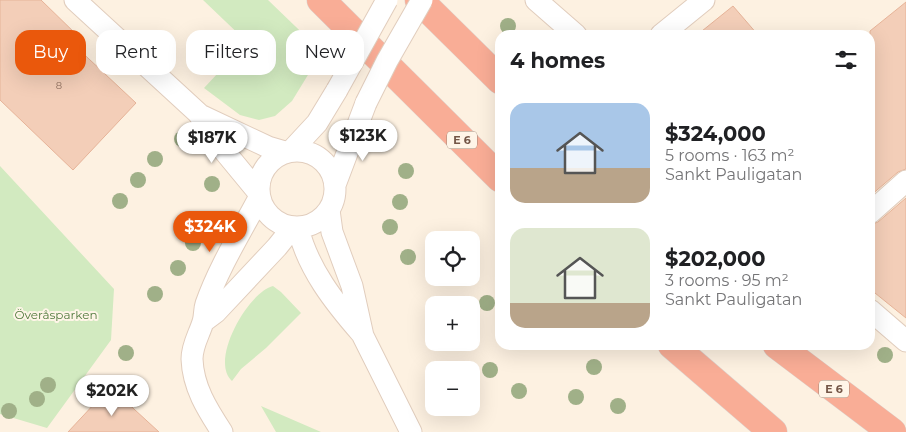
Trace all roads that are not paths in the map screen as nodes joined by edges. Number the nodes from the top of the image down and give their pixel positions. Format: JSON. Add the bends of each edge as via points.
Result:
{"nodes":[{"id":1,"x":75,"y":0,"type":"edge"},
{"id":2,"x":321,"y":0,"type":"edge"},
{"id":3,"x":388,"y":0,"type":"edge"},
{"id":4,"x":420,"y":0,"type":"edge"},
{"id":5,"x":536,"y":0,"type":"edge"},
{"id":6,"x":704,"y":0,"type":"edge"},
{"id":7,"x":570,"y":30,"type":"edge"},
{"id":8,"x":667,"y":30,"type":"edge"},
{"id":9,"x":495,"y":75,"type":"edge"},
{"id":10,"x":198,"y":113,"type":"junction"},
{"id":11,"x":288,"y":152,"type":"junction"},
{"id":12,"x":495,"y":173,"type":"edge"},
{"id":13,"x":906,"y":181,"type":"edge"},
{"id":14,"x":335,"y":185,"type":"junction"},
{"id":15,"x":259,"y":195,"type":"junction"},
{"id":16,"x":875,"y":209,"type":"edge"},
{"id":17,"x":328,"y":210,"type":"junction"},
{"id":18,"x":296,"y":228,"type":"junction"},
{"id":19,"x":875,"y":314,"type":"edge"},
{"id":20,"x":204,"y":321,"type":"junction"},
{"id":21,"x":363,"y":336,"type":"junction"},
{"id":22,"x":906,"y":341,"type":"edge"},
{"id":23,"x":678,"y":350,"type":"edge"},
{"id":24,"x":784,"y":350,"type":"edge"},
{"id":25,"x":222,"y":432,"type":"edge"},
{"id":26,"x":411,"y":432,"type":"edge"},
{"id":27,"x":773,"y":432,"type":"edge"},
{"id":28,"x":892,"y":432,"type":"edge"}],
"edges":[{"from":1,"to":10,"type":"street"},
{"from":2,"to":12,"type":"highway","number":"E 6"},
{"from":3,"to":11,"type":"street","bridge":true,"via":[[316,124]]},
{"from":4,"to":9,"type":"highway"},
{"from":4,"to":14,"type":"street","bridge":true,"via":[[356,126]]},
{"from":5,"to":7,"type":"street"},
{"from":6,"to":8,"type":"street"},
{"from":10,"to":11,"type":"street","via":[[268,147]]},
{"from":10,"to":15,"type":"street"},
{"from":11,"to":14,"type":"street","via":[[304,151],[320,159],[329,168]]},
{"from":11,"to":15,"type":"street","via":[[274,158],[265,167]]},
{"from":13,"to":16,"type":"street"},
{"from":14,"to":17,"type":"street","via":[[334,198]]},
{"from":15,"to":18,"type":"street","via":[[271,218]]},
{"from":15,"to":20,"type":"street","via":[[213,286],[205,307]]},
{"from":17,"to":18,"type":"street","via":[[316,223]]},
{"from":17,"to":21,"type":"street","via":[[332,232],[352,286]]},
{"from":18,"to":20,"type":"street"},
{"from":18,"to":21,"type":"street","via":[[320,280],[336,305]]},
{"from":19,"to":22,"type":"street"},
{"from":20,"to":25,"type":"street","via":[[194,343],[194,373],[204,404]]},
{"from":21,"to":26,"type":"street"},
{"from":23,"to":27,"type":"highway"},
{"from":24,"to":28,"type":"highway","number":"E 6"}]}
